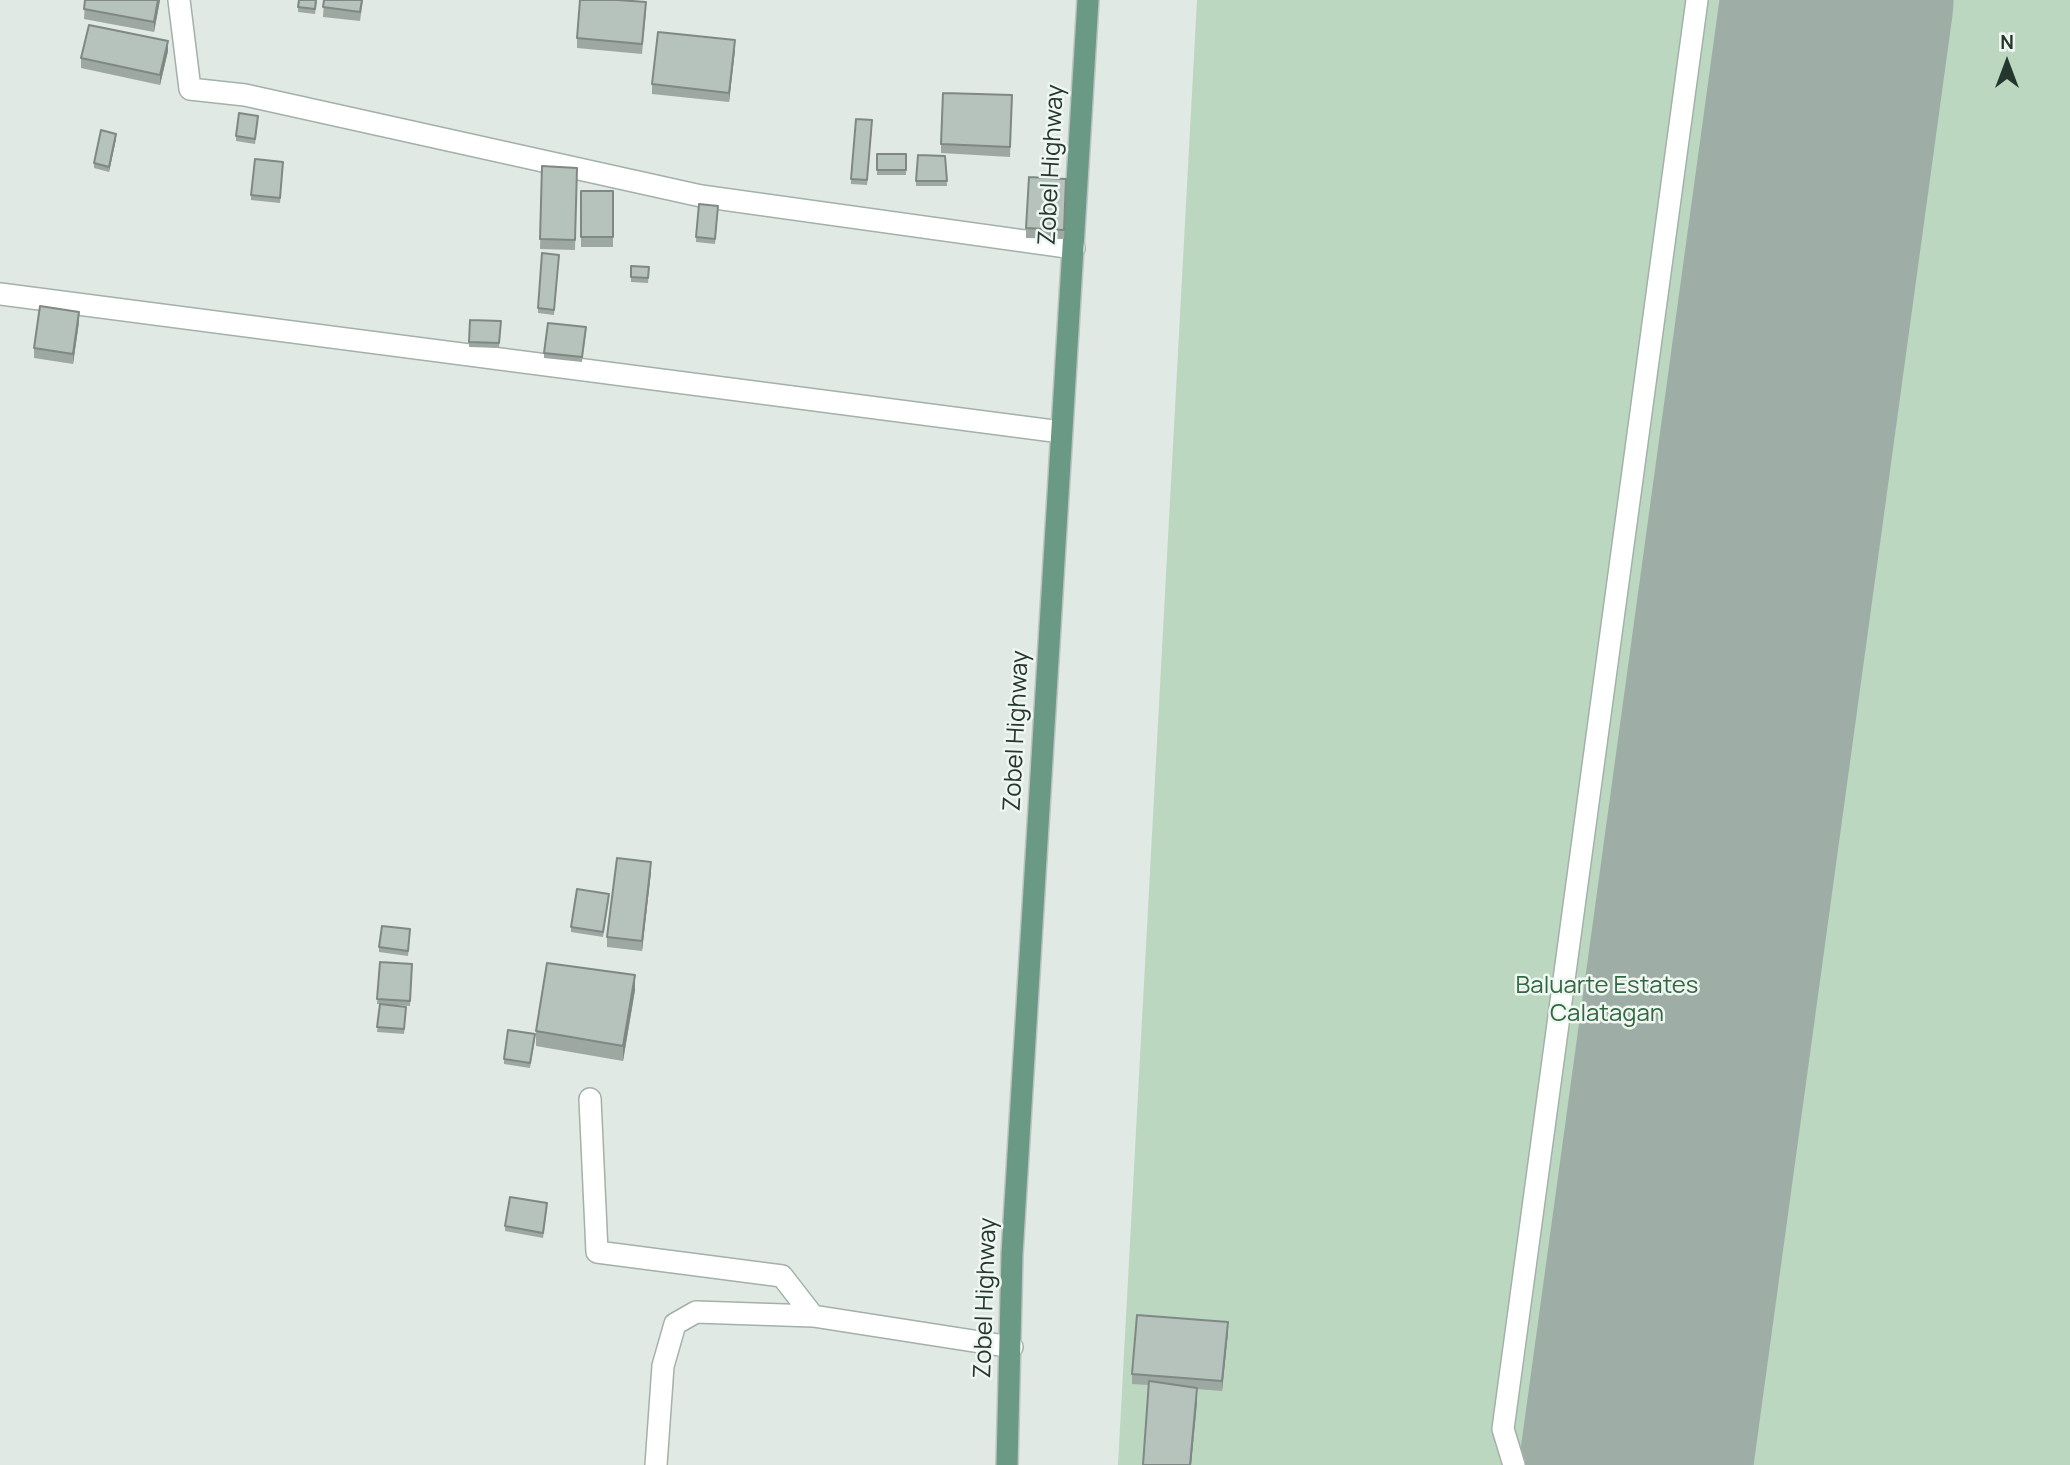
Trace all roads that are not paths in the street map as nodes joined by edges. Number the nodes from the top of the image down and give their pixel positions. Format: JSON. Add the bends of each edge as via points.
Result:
{"nodes":[{"id":1,"x":179,"y":0,"type":"edge"},
{"id":2,"x":1088,"y":0,"type":"edge"},
{"id":3,"x":1697,"y":0,"type":"edge"},
{"id":4,"x":1074,"y":248,"type":"junction"},
{"id":5,"x":0,"y":294,"type":"edge"},
{"id":6,"x":1060,"y":432,"type":"junction"},
{"id":7,"x":590,"y":1099,"type":"dead end"},
{"id":8,"x":813,"y":1316,"type":"junction"},
{"id":9,"x":1012,"y":1346,"type":"junction"},
{"id":10,"x":656,"y":1465,"type":"edge"},
{"id":11,"x":1007,"y":1465,"type":"edge"},
{"id":12,"x":1514,"y":1465,"type":"edge"}],
"edges":[{"from":1,"to":4,"type":"street","via":[[190,89],[245,95],[701,196]]},
{"from":2,"to":4,"type":"main road","name":"Zobel Highway"},
{"from":3,"to":12,"type":"street","via":[[1503,1429]]},
{"from":4,"to":6,"type":"main road","name":"Zobel Highway"},
{"from":5,"to":6,"type":"street"},
{"from":6,"to":9,"type":"main road","name":"Zobel Highway","via":[[1013,1240]]},
{"from":7,"to":8,"type":"street","via":[[597,1252],[782,1276]]},
{"from":8,"to":9,"type":"street"},
{"from":8,"to":10,"type":"street","via":[[696,1312],[676,1324],[663,1366]]},
{"from":9,"to":11,"type":"main road","name":"Zobel Highway"}]}
